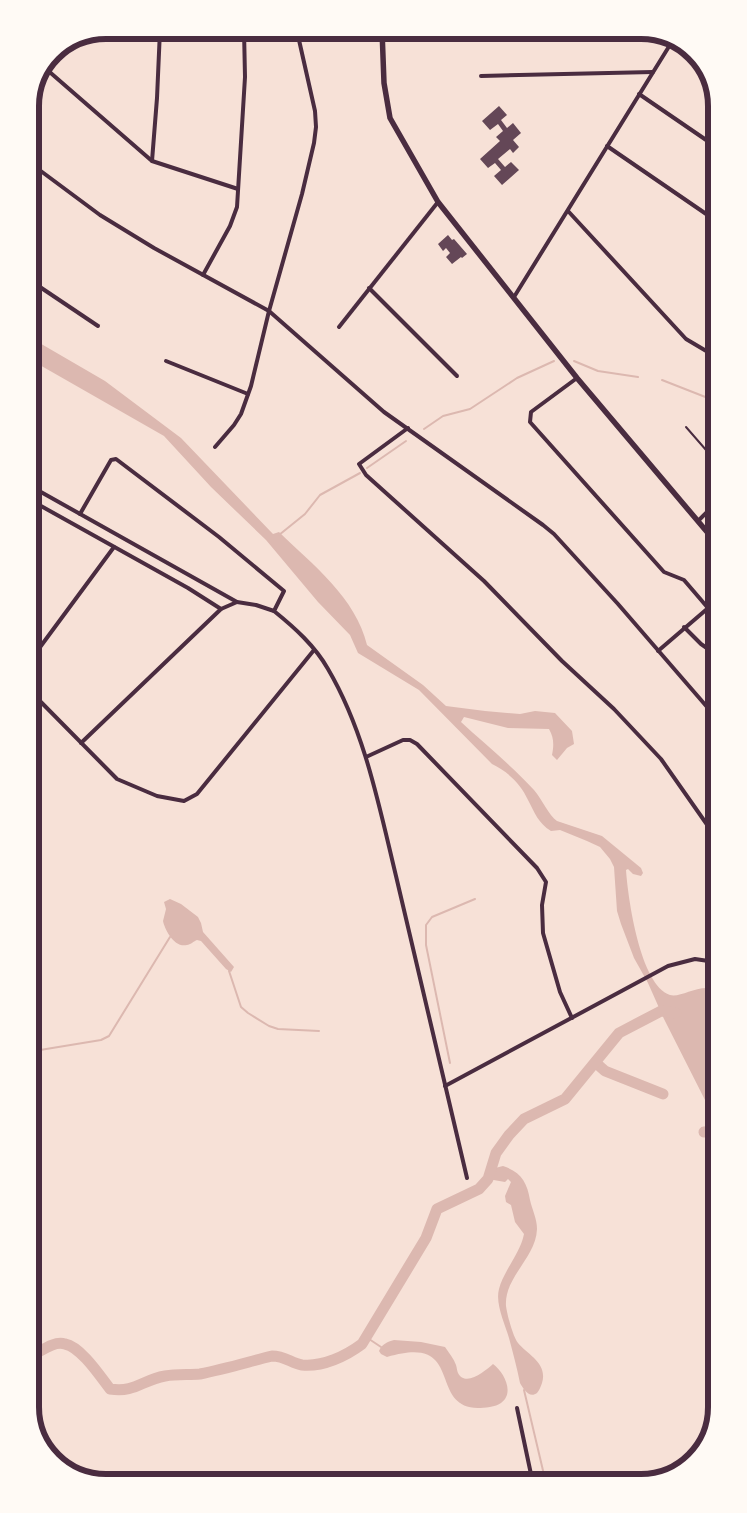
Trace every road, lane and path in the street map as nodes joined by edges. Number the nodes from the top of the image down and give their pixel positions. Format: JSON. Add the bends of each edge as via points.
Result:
{"nodes":[{"id":1,"x":160,"y":39,"type":"edge"},
{"id":2,"x":244,"y":39,"type":"edge"},
{"id":3,"x":299,"y":39,"type":"edge"},
{"id":4,"x":382,"y":39,"type":"edge"},
{"id":5,"x":670,"y":45,"type":"edge"},
{"id":6,"x":49,"y":71,"type":"edge"},
{"id":7,"x":653,"y":72,"type":"junction"},
{"id":8,"x":481,"y":76,"type":"dead end"},
{"id":9,"x":639,"y":94,"type":"junction"},
{"id":10,"x":708,"y":141,"type":"edge"},
{"id":11,"x":608,"y":146,"type":"junction"},
{"id":12,"x":152,"y":161,"type":"junction"},
{"id":13,"x":39,"y":170,"type":"edge"},
{"id":14,"x":238,"y":189,"type":"junction"},
{"id":15,"x":438,"y":202,"type":"junction"},
{"id":16,"x":568,"y":211,"type":"junction"},
{"id":17,"x":708,"y":215,"type":"edge"},
{"id":18,"x":203,"y":275,"type":"junction"},
{"id":19,"x":39,"y":285,"type":"edge"},
{"id":20,"x":369,"y":288,"type":"junction"},
{"id":21,"x":514,"y":298,"type":"junction"},
{"id":22,"x":269,"y":312,"type":"junction"},
{"id":23,"x":98,"y":326,"type":"dead end"},
{"id":24,"x":339,"y":327,"type":"dead end"},
{"id":25,"x":708,"y":353,"type":"edge"},
{"id":26,"x":166,"y":361,"type":"dead end"},
{"id":27,"x":457,"y":376,"type":"dead end"},
{"id":28,"x":577,"y":378,"type":"junction"},
{"id":29,"x":248,"y":394,"type":"junction"},
{"id":30,"x":686,"y":427,"type":"dead end"},
{"id":31,"x":408,"y":428,"type":"junction"},
{"id":32,"x":214,"y":447,"type":"dead end"},
{"id":33,"x":708,"y":452,"type":"edge"},
{"id":34,"x":39,"y":491,"type":"edge"},
{"id":35,"x":39,"y":505,"type":"edge"},
{"id":36,"x":708,"y":511,"type":"edge"},
{"id":37,"x":80,"y":514,"type":"junction"},
{"id":38,"x":698,"y":521,"type":"junction"},
{"id":39,"x":708,"y":533,"type":"edge"},
{"id":40,"x":114,"y":547,"type":"junction"},
{"id":41,"x":237,"y":602,"type":"junction"},
{"id":42,"x":708,"y":608,"type":"joint"},
{"id":43,"x":221,"y":609,"type":"junction"},
{"id":44,"x":274,"y":612,"type":"junction"},
{"id":45,"x":684,"y":627,"type":"junction"},
{"id":46,"x":39,"y":649,"type":"edge"},
{"id":47,"x":708,"y":649,"type":"edge"},
{"id":48,"x":314,"y":650,"type":"junction"},
{"id":49,"x":658,"y":650,"type":"junction"},
{"id":50,"x":39,"y":700,"type":"edge"},
{"id":51,"x":708,"y":708,"type":"edge"},
{"id":52,"x":81,"y":744,"type":"junction"},
{"id":53,"x":366,"y":757,"type":"junction"},
{"id":54,"x":708,"y":826,"type":"edge"},
{"id":55,"x":708,"y":961,"type":"edge"},
{"id":56,"x":572,"y":1018,"type":"junction"},
{"id":57,"x":446,"y":1086,"type":"junction"},
{"id":58,"x":467,"y":1178,"type":"dead end"},
{"id":59,"x":517,"y":1408,"type":"dead end"},
{"id":60,"x":531,"y":1474,"type":"edge"}],
"edges":[{"from":1,"to":12,"type":"street"},
{"from":2,"to":14,"type":"street","via":[[246,77]]},
{"from":3,"to":22,"type":"street","via":[[316,127],[302,194]]},
{"from":4,"to":15,"type":"main road","via":[[384,83],[390,118]]},
{"from":5,"to":7,"type":"street"},
{"from":6,"to":12,"type":"street"},
{"from":7,"to":8,"type":"street"},
{"from":7,"to":9,"type":"street"},
{"from":9,"to":10,"type":"street"},
{"from":9,"to":11,"type":"street"},
{"from":11,"to":16,"type":"street"},
{"from":11,"to":17,"type":"street"},
{"from":12,"to":14,"type":"street"},
{"from":13,"to":18,"type":"street","via":[[100,216]]},
{"from":14,"to":18,"type":"street","via":[[230,226]]},
{"from":15,"to":20,"type":"street"},
{"from":15,"to":21,"type":"main road"},
{"from":16,"to":21,"type":"street"},
{"from":16,"to":25,"type":"street","via":[[661,314],[686,339]]},
{"from":18,"to":22,"type":"street"},
{"from":19,"to":23,"type":"street"},
{"from":20,"to":24,"type":"street"},
{"from":20,"to":27,"type":"street"},
{"from":21,"to":28,"type":"main road"},
{"from":22,"to":29,"type":"street"},
{"from":22,"to":31,"type":"street","via":[[384,412]]},
{"from":26,"to":29,"type":"street"},
{"from":28,"to":38,"type":"main road"},
{"from":28,"to":42,"type":"street","via":[[531,412],[530,422],[664,572],[684,580]]},
{"from":29,"to":32,"type":"street","via":[[234,425]]},
{"from":30,"to":33,"type":"lane"},
{"from":31,"to":49,"type":"street","via":[[549,530]]},
{"from":31,"to":54,"type":"street","via":[[360,464],[366,475],[484,581],[614,709],[661,759]]},
{"from":34,"to":37,"type":"street"},
{"from":35,"to":40,"type":"street"},
{"from":36,"to":38,"type":"street"},
{"from":37,"to":41,"type":"street"},
{"from":37,"to":44,"type":"street","via":[[111,460],[116,459],[220,537],[284,591]]},
{"from":38,"to":39,"type":"main road"},
{"from":40,"to":43,"type":"street"},
{"from":40,"to":46,"type":"street"},
{"from":41,"to":43,"type":"street"},
{"from":41,"to":44,"type":"street"},
{"from":42,"to":45,"type":"street"},
{"from":43,"to":52,"type":"street"},
{"from":44,"to":48,"type":"street"},
{"from":45,"to":47,"type":"street"},
{"from":45,"to":49,"type":"street"},
{"from":48,"to":52,"type":"street","via":[[197,794],[184,801],[157,796],[117,779]]},
{"from":48,"to":53,"type":"street","via":[[328,668],[348,708]]},
{"from":49,"to":51,"type":"street"},
{"from":50,"to":52,"type":"street"},
{"from":53,"to":56,"type":"street","via":[[403,740],[417,744],[537,868],[546,882],[542,905],[543,933],[560,992]]},
{"from":53,"to":57,"type":"street"},
{"from":55,"to":56,"type":"street","via":[[695,959],[674,964]]},
{"from":56,"to":57,"type":"street"},
{"from":57,"to":58,"type":"street"},
{"from":59,"to":60,"type":"street"}]}
